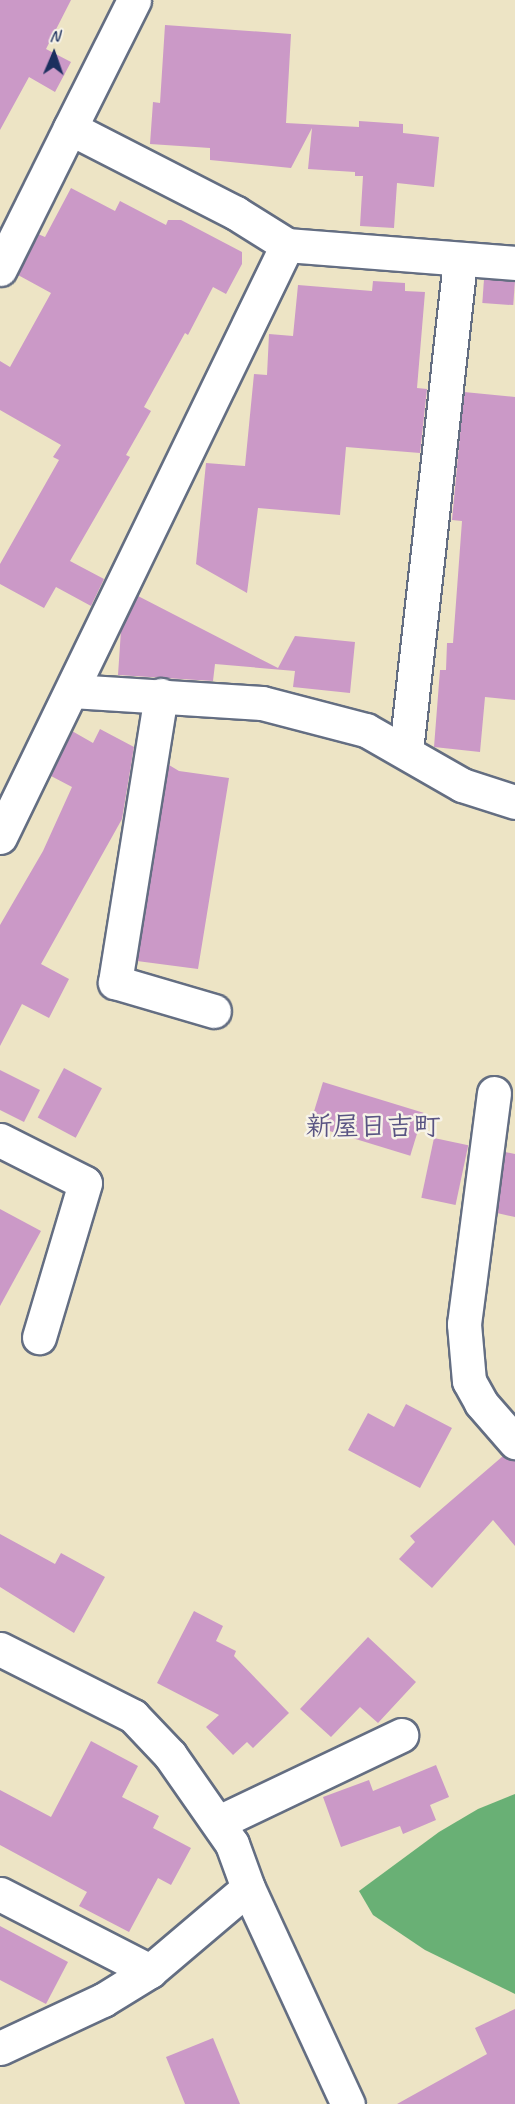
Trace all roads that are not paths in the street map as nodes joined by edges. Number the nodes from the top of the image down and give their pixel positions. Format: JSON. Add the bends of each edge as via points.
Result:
{"nodes":[{"id":1,"x":134,"y":0,"type":"edge"},
{"id":2,"x":70,"y":128,"type":"junction"},
{"id":3,"x":288,"y":245,"type":"junction"},
{"id":4,"x":460,"y":259,"type":"junction"},
{"id":5,"x":515,"y":263,"type":"edge"},
{"id":6,"x":0,"y":269,"type":"edge"},
{"id":7,"x":72,"y":691,"type":"junction"},
{"id":8,"x":161,"y":695,"type":"junction"},
{"id":9,"x":406,"y":750,"type":"junction"},
{"id":10,"x":515,"y":802,"type":"edge"},
{"id":11,"x":0,"y":837,"type":"edge"},
{"id":12,"x":214,"y":1011,"type":"dead end"},
{"id":13,"x":494,"y":1094,"type":"dead end"},
{"id":14,"x":0,"y":1140,"type":"edge"},
{"id":15,"x":39,"y":1337,"type":"dead end"},
{"id":16,"x":515,"y":1442,"type":"edge"},
{"id":17,"x":0,"y":1649,"type":"edge"},
{"id":18,"x":401,"y":1735,"type":"dead end"},
{"id":19,"x":219,"y":1822,"type":"junction"},
{"id":20,"x":248,"y":1888,"type":"junction"},
{"id":21,"x":0,"y":1894,"type":"edge"},
{"id":22,"x":150,"y":1971,"type":"junction"},
{"id":23,"x":0,"y":2048,"type":"edge"},
{"id":24,"x":348,"y":2104,"type":"edge"}],
"edges":[{"from":1,"to":2,"type":"street"},
{"from":2,"to":3,"type":"street","via":[[236,213]]},
{"from":2,"to":6,"type":"street"},
{"from":3,"to":4,"type":"street"},
{"from":3,"to":7,"type":"street"},
{"from":4,"to":5,"type":"street"},
{"from":4,"to":9,"type":"street"},
{"from":7,"to":8,"type":"street"},
{"from":7,"to":11,"type":"street"},
{"from":8,"to":9,"type":"street","via":[[262,703],[366,730]]},
{"from":8,"to":12,"type":"street","via":[[115,982]]},
{"from":9,"to":10,"type":"street","via":[[462,785]]},
{"from":13,"to":16,"type":"street","via":[[464,1324],[469,1381],[481,1403]]},
{"from":14,"to":15,"type":"street","via":[[85,1184]]},
{"from":17,"to":19,"type":"street","via":[[132,1716],[170,1755]]},
{"from":18,"to":19,"type":"street"},
{"from":19,"to":20,"type":"street","via":[[232,1844]]},
{"from":20,"to":22,"type":"street"},
{"from":20,"to":24,"type":"street"},
{"from":21,"to":22,"type":"street"},
{"from":22,"to":23,"type":"street","via":[[103,2000]]}]}
